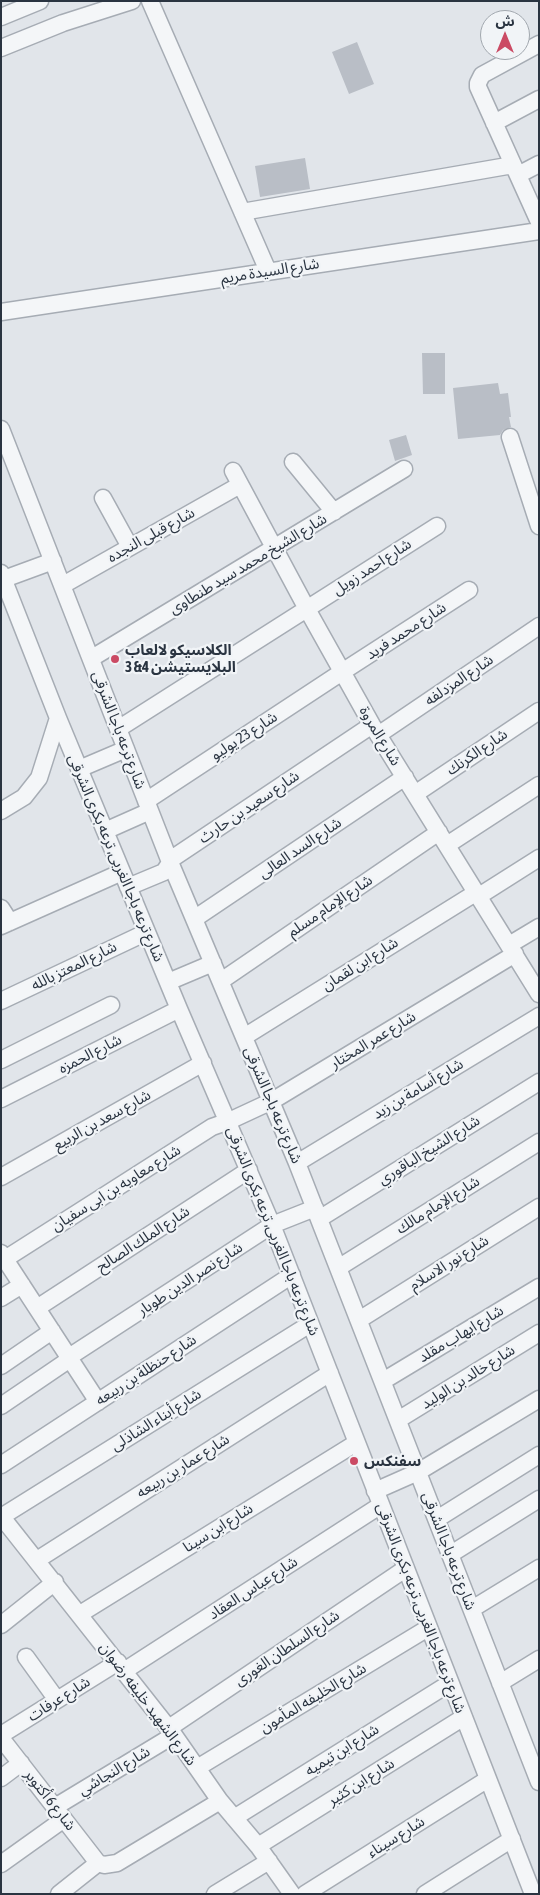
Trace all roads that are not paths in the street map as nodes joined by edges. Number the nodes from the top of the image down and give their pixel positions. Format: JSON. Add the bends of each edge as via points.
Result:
{"nodes":[{"id":1,"x":40,"y":1,"type":"edge"},
{"id":2,"x":132,"y":1,"type":"edge"},
{"id":3,"x":150,"y":1,"type":"edge"},
{"id":4,"x":98,"y":6,"type":"edge"},
{"id":5,"x":1,"y":17,"type":"edge"},
{"id":6,"x":539,"y":44,"type":"edge"},
{"id":7,"x":1,"y":48,"type":"edge"},
{"id":8,"x":539,"y":98,"type":"edge"},
{"id":9,"x":494,"y":123,"type":"junction"},
{"id":10,"x":539,"y":164,"type":"edge"},
{"id":11,"x":516,"y":170,"type":"junction"},
{"id":12,"x":242,"y":212,"type":"junction"},
{"id":13,"x":539,"y":222,"type":"edge"},
{"id":14,"x":539,"y":231,"type":"edge"},
{"id":15,"x":268,"y":271,"type":"junction"},
{"id":16,"x":1,"y":312,"type":"edge"},
{"id":17,"x":1,"y":429,"type":"edge"},
{"id":18,"x":510,"y":437,"type":"dead end"},
{"id":19,"x":293,"y":462,"type":"dead end"},
{"id":20,"x":404,"y":469,"type":"dead end"},
{"id":21,"x":236,"y":478,"type":"joint"},
{"id":22,"x":103,"y":498,"type":"dead end"},
{"id":23,"x":334,"y":512,"type":"junction"},
{"id":24,"x":438,"y":526,"type":"dead end"},
{"id":25,"x":539,"y":526,"type":"edge"},
{"id":26,"x":130,"y":547,"type":"junction"},
{"id":27,"x":274,"y":548,"type":"junction"},
{"id":28,"x":53,"y":561,"type":"junction"},
{"id":29,"x":2,"y":576,"type":"edge"},
{"id":30,"x":63,"y":585,"type":"junction"},
{"id":31,"x":469,"y":590,"type":"dead end"},
{"id":32,"x":307,"y":609,"type":"junction"},
{"id":33,"x":539,"y":626,"type":"edge"},
{"id":34,"x":92,"y":658,"type":"junction"},
{"id":35,"x":342,"y":672,"type":"junction"},
{"id":36,"x":539,"y":711,"type":"edge"},
{"id":37,"x":58,"y":718,"type":"junction"},
{"id":38,"x":118,"y":729,"type":"junction"},
{"id":39,"x":375,"y":730,"type":"junction"},
{"id":40,"x":126,"y":749,"type":"junction"},
{"id":41,"x":79,"y":768,"type":"junction"},
{"id":42,"x":405,"y":777,"type":"junction"},
{"id":43,"x":539,"y":785,"type":"edge"},
{"id":44,"x":415,"y":794,"type":"junction"},
{"id":45,"x":148,"y":806,"type":"junction"},
{"id":46,"x":1,"y":811,"type":"edge"},
{"id":47,"x":105,"y":831,"type":"junction"},
{"id":48,"x":443,"y":839,"type":"junction"},
{"id":49,"x":539,"y":858,"type":"edge"},
{"id":50,"x":170,"y":862,"type":"junction"},
{"id":51,"x":122,"y":872,"type":"junction"},
{"id":52,"x":128,"y":887,"type":"junction"},
{"id":53,"x":478,"y":894,"type":"junction"},
{"id":54,"x":1,"y":908,"type":"edge"},
{"id":55,"x":194,"y":919,"type":"junction"},
{"id":56,"x":6,"y":924,"type":"edge"},
{"id":57,"x":539,"y":927,"type":"edge"},
{"id":58,"x":146,"y":932,"type":"junction"},
{"id":59,"x":512,"y":950,"type":"junction"},
{"id":60,"x":213,"y":963,"type":"junction"},
{"id":61,"x":221,"y":981,"type":"junction"},
{"id":62,"x":168,"y":982,"type":"junction"},
{"id":63,"x":539,"y":993,"type":"edge"},
{"id":64,"x":1,"y":1001,"type":"edge"},
{"id":65,"x":110,"y":1005,"type":"dead end"},
{"id":66,"x":179,"y":1010,"type":"junction"},
{"id":67,"x":539,"y":1016,"type":"edge"},
{"id":68,"x":244,"y":1037,"type":"junction"},
{"id":69,"x":1,"y":1060,"type":"edge"},
{"id":70,"x":203,"y":1064,"type":"junction"},
{"id":71,"x":539,"y":1082,"type":"edge"},
{"id":72,"x":1,"y":1099,"type":"edge"},
{"id":73,"x":272,"y":1102,"type":"junction"},
{"id":74,"x":229,"y":1121,"type":"junction"},
{"id":75,"x":539,"y":1142,"type":"edge"},
{"id":76,"x":298,"y":1163,"type":"junction"},
{"id":77,"x":249,"y":1170,"type":"junction"},
{"id":78,"x":1,"y":1177,"type":"edge"},
{"id":79,"x":539,"y":1207,"type":"edge"},
{"id":80,"x":317,"y":1213,"type":"junction"},
{"id":81,"x":272,"y":1225,"type":"junction"},
{"id":82,"x":3,"y":1256,"type":"edge"},
{"id":83,"x":338,"y":1268,"type":"junction"},
{"id":84,"x":292,"y":1275,"type":"junction"},
{"id":85,"x":22,"y":1285,"type":"junction"},
{"id":86,"x":539,"y":1287,"type":"edge"},
{"id":87,"x":1,"y":1298,"type":"edge"},
{"id":88,"x":37,"y":1308,"type":"junction"},
{"id":89,"x":359,"y":1320,"type":"junction"},
{"id":90,"x":310,"y":1324,"type":"junction"},
{"id":91,"x":52,"y":1331,"type":"junction"},
{"id":92,"x":539,"y":1333,"type":"edge"},
{"id":93,"x":70,"y":1358,"type":"junction"},
{"id":94,"x":1,"y":1366,"type":"edge"},
{"id":95,"x":330,"y":1373,"type":"junction"},
{"id":96,"x":383,"y":1381,"type":"junction"},
{"id":97,"x":539,"y":1399,"type":"edge"},
{"id":98,"x":98,"y":1402,"type":"junction"},
{"id":99,"x":1,"y":1406,"type":"edge"},
{"id":100,"x":398,"y":1420,"type":"junction"},
{"id":101,"x":356,"y":1442,"type":"junction"},
{"id":102,"x":539,"y":1455,"type":"edge"},
{"id":103,"x":1,"y":1465,"type":"edge"},
{"id":104,"x":418,"y":1472,"type":"junction"},
{"id":105,"x":378,"y":1498,"type":"junction"},
{"id":106,"x":539,"y":1499,"type":"edge"},
{"id":107,"x":1,"y":1516,"type":"edge"},
{"id":108,"x":437,"y":1519,"type":"junction"},
{"id":109,"x":451,"y":1554,"type":"junction"},
{"id":110,"x":37,"y":1560,"type":"junction"},
{"id":111,"x":405,"y":1568,"type":"junction"},
{"id":112,"x":539,"y":1568,"type":"edge"},
{"id":113,"x":55,"y":1582,"type":"junction"},
{"id":114,"x":472,"y":1609,"type":"junction"},
{"id":115,"x":80,"y":1614,"type":"junction"},
{"id":116,"x":1,"y":1626,"type":"edge"},
{"id":117,"x":428,"y":1628,"type":"junction"},
{"id":118,"x":26,"y":1657,"type":"dead end"},
{"id":119,"x":539,"y":1659,"type":"edge"},
{"id":120,"x":121,"y":1666,"type":"junction"},
{"id":121,"x":450,"y":1683,"type":"junction"},
{"id":122,"x":500,"y":1683,"type":"junction"},
{"id":123,"x":57,"y":1700,"type":"junction"},
{"id":124,"x":464,"y":1717,"type":"junction"},
{"id":125,"x":171,"y":1731,"type":"junction"},
{"id":126,"x":1,"y":1737,"type":"edge"},
{"id":127,"x":532,"y":1745,"type":"edge"},
{"id":128,"x":21,"y":1763,"type":"junction"},
{"id":129,"x":197,"y":1768,"type":"junction"},
{"id":130,"x":1,"y":1778,"type":"edge"},
{"id":131,"x":488,"y":1779,"type":"junction"},
{"id":132,"x":539,"y":1782,"type":"edge"},
{"id":133,"x":220,"y":1801,"type":"junction"},
{"id":134,"x":60,"y":1813,"type":"junction"},
{"id":135,"x":234,"y":1818,"type":"junction"},
{"id":136,"x":512,"y":1839,"type":"junction"},
{"id":137,"x":258,"y":1846,"type":"junction"},
{"id":138,"x":268,"y":1861,"type":"junction"},
{"id":139,"x":98,"y":1863,"type":"junction"},
{"id":140,"x":1,"y":1864,"type":"edge"},
{"id":141,"x":59,"y":1894,"type":"edge"},
{"id":142,"x":215,"y":1894,"type":"edge"},
{"id":143,"x":292,"y":1894,"type":"edge"},
{"id":144,"x":305,"y":1894,"type":"edge"},
{"id":145,"x":425,"y":1894,"type":"edge"},
{"id":146,"x":533,"y":1894,"type":"edge"}],
"edges":[{"from":1,"to":5,"type":"street"},
{"from":2,"to":4,"type":"street"},
{"from":3,"to":12,"type":"street"},
{"from":4,"to":7,"type":"street"},
{"from":6,"to":9,"type":"street","via":[[479,78],[478,87]]},
{"from":8,"to":9,"type":"street"},
{"from":9,"to":11,"type":"street"},
{"from":10,"to":11,"type":"street"},
{"from":11,"to":12,"type":"street"},
{"from":11,"to":13,"type":"street"},
{"from":12,"to":15,"type":"street"},
{"from":14,"to":15,"type":"street","name":"شارع السيدة مريم"},
{"from":15,"to":16,"type":"street","name":"شارع السيدة مريم"},
{"from":17,"to":28,"type":"street","name":"شارع ترعه باجا الشرقى"},
{"from":18,"to":25,"type":"street"},
{"from":19,"to":23,"type":"street"},
{"from":20,"to":23,"type":"street","name":"شارع الشيخ محمد سيد طنطاوى"},
{"from":21,"to":26,"type":"street","name":"شارع قبلى النجده"},
{"from":21,"to":27,"type":"street","name":"شارع المروة"},
{"from":22,"to":26,"type":"street"},
{"from":23,"to":27,"type":"street","name":"شارع الشيخ محمد سيد طنطاوى"},
{"from":24,"to":32,"type":"street","name":"شارع احمد زويل"},
{"from":26,"to":30,"type":"street","name":"شارع قبلى النجده"},
{"from":27,"to":32,"type":"street","name":"شارع المروة"},
{"from":27,"to":34,"type":"street","name":"شارع الشيخ محمد سيد طنطاوى"},
{"from":28,"to":29,"type":"street"},
{"from":28,"to":30,"type":"street","name":"شارع ترعه باجا الشرقى"},
{"from":29,"to":37,"type":"street","name":"شارع ترعه باجا الغربى, ترعه بكرى الشرقى"},
{"from":30,"to":34,"type":"street","name":"شارع ترعه باجا الشرقى"},
{"from":31,"to":35,"type":"street","name":"شارع محمد فريد"},
{"from":32,"to":35,"type":"street","name":"شارع المروة"},
{"from":32,"to":38,"type":"street","name":"شارع احمد زويل"},
{"from":33,"to":39,"type":"street","name":"شارع المزدلفه"},
{"from":34,"to":38,"type":"street","name":"شارع ترعه باجا الشرقى"},
{"from":35,"to":39,"type":"street","name":"شارع المروة"},
{"from":35,"to":45,"type":"street","name":"شارع 23 يوليو"},
{"from":36,"to":44,"type":"street","name":"شارع الكرنك"},
{"from":37,"to":41,"type":"street","name":"شارع ترعه باجا الغربى, ترعه بكرى الشرقى"},
{"from":37,"to":46,"type":"street","via":[[39,778],[24,797]]},
{"from":38,"to":40,"type":"street","name":"شارع ترعه باجا الشرقى"},
{"from":39,"to":42,"type":"street","name":"شارع المروة"},
{"from":39,"to":50,"type":"street","name":"شارع سعيد بن حارث"},
{"from":40,"to":41,"type":"street"},
{"from":40,"to":45,"type":"street","name":"شارع ترعه باجا الشرقى"},
{"from":41,"to":47,"type":"street","name":"شارع ترعه باجا الغربى, ترعه بكرى الشرقى"},
{"from":42,"to":44,"type":"street","name":"شارع المروة"},
{"from":42,"to":55,"type":"street","name":"شارع السد العالى"},
{"from":43,"to":48,"type":"street","name":"شارع الإمام مسلم"},
{"from":44,"to":48,"type":"street","name":"شارع المروة"},
{"from":45,"to":47,"type":"street","name":"شارع 23 يوليو"},
{"from":45,"to":50,"type":"street","name":"شارع ترعه باجا الشرقى"},
{"from":47,"to":51,"type":"street","name":"شارع ترعه باجا الغربى, ترعه بكرى الشرقى"},
{"from":48,"to":53,"type":"street","name":"شارع المروة"},
{"from":48,"to":61,"type":"street","name":"شارع الإمام مسلم"},
{"from":49,"to":53,"type":"street","name":"شارع ابن لقمان"},
{"from":50,"to":52,"type":"street","name":"شارع سعيد بن حارث","via":[[164,872]]},
{"from":50,"to":55,"type":"street","name":"شارع ترعه باجا الشرقى"},
{"from":51,"to":52,"type":"street","name":"شارع ترعه باجا الغربى, ترعه بكرى الشرقى"},
{"from":51,"to":56,"type":"street"},
{"from":52,"to":58,"type":"street","name":"شارع ترعه باجا الغربى, ترعه بكرى الشرقى"},
{"from":53,"to":59,"type":"street","name":"شارع المروة"},
{"from":53,"to":68,"type":"street","name":"شارع ابن لقمان"},
{"from":54,"to":56,"type":"street"},
{"from":55,"to":60,"type":"street","name":"شارع ترعه باجا الشرقى"},
{"from":57,"to":59,"type":"street","name":"شارع عمر المختار"},
{"from":58,"to":62,"type":"street","name":"شارع ترعه باجا الغربى, ترعه بكرى الشرقى"},
{"from":58,"to":64,"type":"street","name":"شارع المعتز بالله"},
{"from":59,"to":63,"type":"street","name":"شارع المروة"},
{"from":59,"to":73,"type":"street","name":"شارع عمر المختار"},
{"from":60,"to":61,"type":"street","name":"شارع ترعه باجا الشرقى"},
{"from":60,"to":62,"type":"street"},
{"from":61,"to":68,"type":"street","name":"شارع ترعه باجا الشرقى"},
{"from":62,"to":66,"type":"street","name":"شارع ترعه باجا الغربى, ترعه بكرى الشرقى"},
{"from":65,"to":69,"type":"street"},
{"from":66,"to":70,"type":"street","name":"شارع ترعه باجا الغربى, ترعه بكرى الشرقى"},
{"from":66,"to":72,"type":"street","name":"شارع الحمزه"},
{"from":67,"to":76,"type":"street","name":"شارع أسامة بن زيد"},
{"from":68,"to":73,"type":"street","name":"شارع ترعه باجا الشرقى"},
{"from":70,"to":74,"type":"street","name":"شارع ترعه باجا الغربى, ترعه بكرى الشرقى"},
{"from":70,"to":78,"type":"street","name":"شارع سعد بن الربيع"},
{"from":71,"to":80,"type":"street","name":"شارع الشيخ الباقوري"},
{"from":73,"to":74,"type":"street","name":"شارع عمر المختار"},
{"from":73,"to":76,"type":"street","name":"شارع ترعه باجا الشرقى"},
{"from":74,"to":77,"type":"street","name":"شارع ترعه باجا الغربى, ترعه بكرى الشرقى"},
{"from":74,"to":82,"type":"street","name":"شارع معاويه بن ابى سفيان","via":[[212,1127]]},
{"from":75,"to":83,"type":"street","name":"شارع الإمام مالك"},
{"from":76,"to":80,"type":"street","name":"شارع ترعه باجا الشرقى"},
{"from":77,"to":81,"type":"street","name":"شارع ترعه باجا الغربى, ترعه بكرى الشرقى"},
{"from":77,"to":88,"type":"street","name":"شارع الملك الصالح"},
{"from":79,"to":89,"type":"street","name":"شارع نور الاسلام"},
{"from":80,"to":81,"type":"street","name":"شارع نصر الدين طوبار"},
{"from":80,"to":83,"type":"street","name":"شارع ترعه باجا الشرقى"},
{"from":81,"to":84,"type":"street","name":"شارع ترعه باجا الغربى, ترعه بكرى الشرقى"},
{"from":81,"to":93,"type":"street","name":"شارع نصر الدين طوبار"},
{"from":82,"to":85,"type":"street"},
{"from":83,"to":89,"type":"street","name":"شارع ترعه باجا الشرقى"},
{"from":84,"to":90,"type":"street","name":"شارع ترعه باجا الغربى, ترعه بكرى الشرقى"},
{"from":84,"to":98,"type":"street","name":"شارع حنظلة بن ربيعه"},
{"from":85,"to":87,"type":"street"},
{"from":85,"to":88,"type":"street"},
{"from":86,"to":96,"type":"street","name":"شارع ايهاب مقلد"},
{"from":88,"to":91,"type":"street"},
{"from":89,"to":96,"type":"street","name":"شارع ترعه باجا الشرقى"},
{"from":90,"to":95,"type":"street","name":"شارع ترعه باجا الغربى, ترعه بكرى الشرقى"},
{"from":90,"to":107,"type":"street","name":"شارع أبناء الشاذلى"},
{"from":91,"to":93,"type":"street"},
{"from":91,"to":94,"type":"street"},
{"from":92,"to":100,"type":"street","name":"شارع خالد بن الوليد"},
{"from":93,"to":98,"type":"street"},
{"from":93,"to":99,"type":"street","name":"شارع نصر الدين طوبار"},
{"from":95,"to":101,"type":"street","name":"شارع ترعه باجا الغربى, ترعه بكرى الشرقى"},
{"from":95,"to":110,"type":"street","name":"شارع عمار بن ربيعه"},
{"from":96,"to":100,"type":"street","name":"شارع ترعه باجا الشرقى"},
{"from":97,"to":104,"type":"street","name":"شارع عباس العقاد"},
{"from":98,"to":103,"type":"street","name":"شارع حنظلة بن ربيعه"},
{"from":100,"to":104,"type":"street","name":"شارع ترعه باجا الشرقى"},
{"from":101,"to":105,"type":"street","name":"شارع ترعه باجا الغربى, ترعه بكرى الشرقى"},
{"from":101,"to":115,"type":"street","name":"شارع ابن سينا"},
{"from":102,"to":108,"type":"street"},
{"from":104,"to":105,"type":"street","name":"شارع عباس العقاد"},
{"from":104,"to":108,"type":"street","name":"شارع ترعه باجا الشرقى"},
{"from":105,"to":111,"type":"street","name":"شارع ترعه باجا الغربى, ترعه بكرى الشرقى"},
{"from":105,"to":120,"type":"street","name":"شارع عباس العقاد"},
{"from":106,"to":109,"type":"street"},
{"from":107,"to":110,"type":"street","name":"شارع الشهيد خليفه رضوان"},
{"from":108,"to":109,"type":"street","name":"شارع ترعه باجا الشرقى"},
{"from":109,"to":114,"type":"street","name":"شارع ترعه باجا الشرقى"},
{"from":110,"to":113,"type":"street","name":"شارع الشهيد خليفه رضوان"},
{"from":111,"to":117,"type":"street","name":"شارع ترعه باجا الغربى, ترعه بكرى الشرقى"},
{"from":111,"to":125,"type":"street","name":"شارع السلطان الغورى"},
{"from":112,"to":114,"type":"street"},
{"from":113,"to":115,"type":"street","name":"شارع الشهيد خليفه رضوان"},
{"from":113,"to":116,"type":"street"},
{"from":114,"to":122,"type":"street","name":"شارع ترعه باجا الشرقى"},
{"from":115,"to":120,"type":"street","name":"شارع الشهيد خليفه رضوان"},
{"from":117,"to":121,"type":"street","name":"شارع ترعه باجا الغربى, ترعه بكرى الشرقى"},
{"from":117,"to":129,"type":"street","name":"شارع الخليفه المأمون"},
{"from":118,"to":123,"type":"street"},
{"from":119,"to":122,"type":"street"},
{"from":120,"to":123,"type":"street","name":"شارع عرفات"},
{"from":120,"to":125,"type":"street","name":"شارع الشهيد خليفه رضوان"},
{"from":121,"to":124,"type":"street","name":"شارع ترعه باجا الغربى, ترعه بكرى الشرقى"},
{"from":121,"to":135,"type":"street","name":"شارع ابن تيميه"},
{"from":122,"to":127,"type":"street","name":"شارع ترعه باجا الشرقى"},
{"from":123,"to":126,"type":"street","name":"شارع عرفات"},
{"from":124,"to":131,"type":"street","name":"شارع ترعه باجا الغربى, ترعه بكرى الشرقى"},
{"from":124,"to":137,"type":"street","name":"شارع ابن كثير"},
{"from":125,"to":129,"type":"street","name":"شارع الشهيد خليفه رضوان"},
{"from":125,"to":134,"type":"street","name":"شارع النجاشي"},
{"from":126,"to":128,"type":"street","name":"شارع 6 أكتوبر"},
{"from":127,"to":132,"type":"street","name":"شارع ترعه باجا الشرقى"},
{"from":128,"to":130,"type":"street"},
{"from":128,"to":134,"type":"street","name":"شارع 6 أكتوبر"},
{"from":129,"to":133,"type":"street","name":"شارع الشهيد خليفه رضوان"},
{"from":131,"to":136,"type":"street","name":"شارع ترعه باجا الغربى, ترعه بكرى الشرقى"},
{"from":131,"to":144,"type":"street","name":"شارع سيناء"},
{"from":133,"to":135,"type":"street","name":"شارع الشهيد خليفه رضوان"},
{"from":133,"to":139,"type":"street","via":[[117,1863]]},
{"from":134,"to":139,"type":"street","name":"شارع 6 أكتوبر"},
{"from":134,"to":140,"type":"street","name":"شارع النجاشي"},
{"from":135,"to":137,"type":"street","name":"شارع الشهيد خليفه رضوان"},
{"from":136,"to":145,"type":"street"},
{"from":136,"to":146,"type":"street","name":"شارع ترعه باجا الغربى, ترعه بكرى الشرقى"},
{"from":137,"to":138,"type":"street","name":"شارع الشهيد خليفه رضوان"},
{"from":138,"to":142,"type":"street"},
{"from":138,"to":143,"type":"street","name":"شارع الشهيد خليفه رضوان"},
{"from":139,"to":141,"type":"street"}]}
